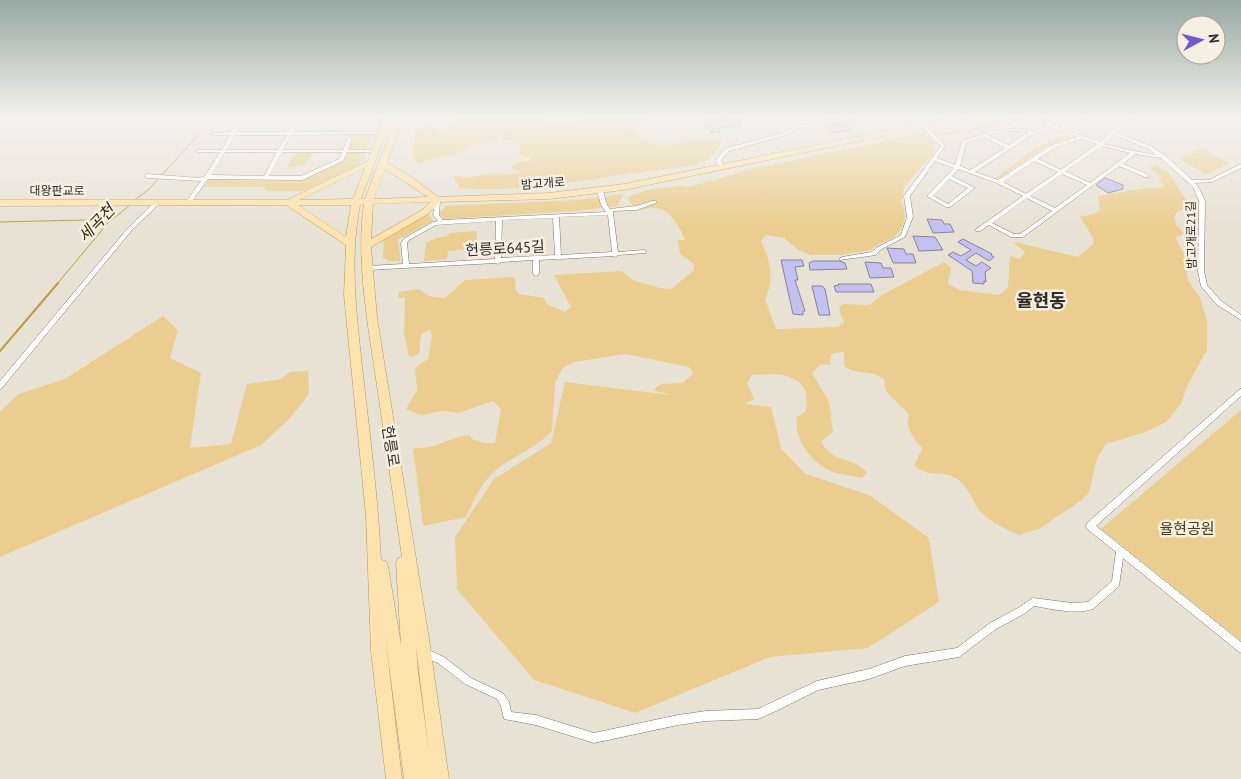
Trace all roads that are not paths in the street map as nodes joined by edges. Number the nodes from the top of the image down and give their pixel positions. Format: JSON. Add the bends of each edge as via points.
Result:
{"nodes":[{"id":1,"x":222,"y":153,"type":"edge"},
{"id":2,"x":278,"y":153,"type":"edge"},
{"id":3,"x":343,"y":153,"type":"edge"},
{"id":4,"x":375,"y":153,"type":"edge"},
{"id":5,"x":386,"y":153,"type":"edge"},
{"id":6,"x":724,"y":153,"type":"edge"},
{"id":7,"x":788,"y":153,"type":"edge"},
{"id":8,"x":939,"y":153,"type":"edge"},
{"id":9,"x":961,"y":153,"type":"edge"},
{"id":10,"x":999,"y":153,"type":"edge"},
{"id":11,"x":1043,"y":153,"type":"edge"},
{"id":12,"x":1088,"y":153,"type":"edge"},
{"id":13,"x":1134,"y":153,"type":"edge"},
{"id":14,"x":1136,"y":153,"type":"edge"},
{"id":15,"x":1157,"y":153,"type":"edge"},
{"id":16,"x":1164,"y":158,"type":"junction"},
{"id":17,"x":1034,"y":159,"type":"junction"},
{"id":18,"x":935,"y":160,"type":"junction"},
{"id":19,"x":371,"y":162,"type":"junction"},
{"id":20,"x":382,"y":164,"type":"junction"},
{"id":21,"x":1119,"y":164,"type":"junction"},
{"id":22,"x":957,"y":166,"type":"junction"},
{"id":23,"x":1241,"y":166,"type":"edge"},
{"id":24,"x":721,"y":167,"type":"junction"},
{"id":25,"x":971,"y":172,"type":"junction"},
{"id":26,"x":1062,"y":172,"type":"junction"},
{"id":27,"x":147,"y":176,"type":"dead end"},
{"id":28,"x":948,"y":176,"type":"junction"},
{"id":29,"x":1147,"y":176,"type":"dead end"},
{"id":30,"x":207,"y":177,"type":"junction"},
{"id":31,"x":265,"y":178,"type":"junction"},
{"id":32,"x":999,"y":182,"type":"junction"},
{"id":33,"x":1192,"y":182,"type":"junction"},
{"id":34,"x":1090,"y":185,"type":"junction"},
{"id":35,"x":600,"y":191,"type":"junction"},
{"id":36,"x":1027,"y":196,"type":"junction"},
{"id":37,"x":438,"y":200,"type":"junction"},
{"id":38,"x":369,"y":201,"type":"junction"},
{"id":39,"x":288,"y":202,"type":"junction"},
{"id":40,"x":356,"y":202,"type":"junction"},
{"id":41,"x":654,"y":202,"type":"dead end"},
{"id":42,"x":0,"y":203,"type":"edge"},
{"id":43,"x":115,"y":203,"type":"joint"},
{"id":44,"x":155,"y":203,"type":"junction"},
{"id":45,"x":188,"y":203,"type":"junction"},
{"id":46,"x":1056,"y":211,"type":"junction"},
{"id":47,"x":610,"y":213,"type":"junction"},
{"id":48,"x":556,"y":216,"type":"junction"},
{"id":49,"x":499,"y":219,"type":"junction"},
{"id":50,"x":442,"y":222,"type":"junction"},
{"id":51,"x":989,"y":223,"type":"junction"},
{"id":52,"x":978,"y":230,"type":"dead end"},
{"id":53,"x":350,"y":244,"type":"junction"},
{"id":54,"x":366,"y":246,"type":"junction"},
{"id":55,"x":644,"y":252,"type":"dead end"},
{"id":56,"x":615,"y":254,"type":"junction"},
{"id":57,"x":558,"y":258,"type":"junction"},
{"id":58,"x":536,"y":259,"type":"junction"},
{"id":59,"x":842,"y":259,"type":"dead end"},
{"id":60,"x":498,"y":262,"type":"junction"},
{"id":61,"x":406,"y":266,"type":"junction"},
{"id":62,"x":368,"y":268,"type":"junction"},
{"id":63,"x":536,"y":274,"type":"dead end"},
{"id":64,"x":1241,"y":318,"type":"edge"},
{"id":65,"x":0,"y":386,"type":"edge"},
{"id":66,"x":1241,"y":392,"type":"edge"},
{"id":67,"x":400,"y":499,"type":"junction"},
{"id":68,"x":372,"y":515,"type":"junction"},
{"id":69,"x":1120,"y":552,"type":"junction"},
{"id":70,"x":1241,"y":648,"type":"edge"},
{"id":71,"x":424,"y":652,"type":"junction"},
{"id":72,"x":394,"y":779,"type":"edge"},
{"id":73,"x":412,"y":779,"type":"edge"},
{"id":74,"x":425,"y":779,"type":"edge"},
{"id":75,"x":441,"y":779,"type":"edge"}],
"edges":[{"from":1,"to":30,"type":"street"},
{"from":2,"to":31,"type":"street"},
{"from":3,"to":31,"type":"street","via":[[341,160],[302,178]]},
{"from":4,"to":19,"type":"main road","name":"헌릉로"},
{"from":5,"to":20,"type":"main road","name":"헌릉로"},
{"from":6,"to":24,"type":"street","via":[[718,160]]},
{"from":7,"to":24,"type":"main road","name":"밤고개로"},
{"from":8,"to":18,"type":"street"},
{"from":9,"to":22,"type":"street"},
{"from":10,"to":25,"type":"street"},
{"from":11,"to":17,"type":"street"},
{"from":12,"to":26,"type":"street"},
{"from":13,"to":21,"type":"street"},
{"from":14,"to":16,"type":"street"},
{"from":15,"to":16,"type":"street","name":"밤고개로21길"},
{"from":16,"to":33,"type":"street","name":"밤고개로21길"},
{"from":17,"to":26,"type":"street"},
{"from":17,"to":32,"type":"street"},
{"from":18,"to":22,"type":"street"},
{"from":18,"to":59,"type":"street","via":[[907,196],[910,217],[903,236],[878,248],[874,254]]},
{"from":19,"to":39,"type":"main road"},
{"from":19,"to":40,"type":"main road","name":"헌릉로"},
{"from":20,"to":37,"type":"main road"},
{"from":20,"to":38,"type":"main road","name":"헌릉로"},
{"from":21,"to":29,"type":"street"},
{"from":21,"to":34,"type":"street"},
{"from":22,"to":25,"type":"street"},
{"from":22,"to":28,"type":"street"},
{"from":23,"to":33,"type":"street","via":[[1210,181]]},
{"from":24,"to":35,"type":"main road","name":"밤고개로"},
{"from":25,"to":32,"type":"street"},
{"from":26,"to":34,"type":"street"},
{"from":26,"to":36,"type":"street"},
{"from":27,"to":30,"type":"street","via":[[200,180]]},
{"from":28,"to":28,"type":"street","via":[[930,196],[948,206],[972,188]]},
{"from":30,"to":31,"type":"street"},
{"from":30,"to":45,"type":"street"},
{"from":32,"to":36,"type":"street"},
{"from":33,"to":64,"type":"street","name":"밤고개로21길","via":[[1202,201],[1201,271],[1204,286],[1218,302]]},
{"from":34,"to":46,"type":"street"},
{"from":35,"to":37,"type":"main road","name":"밤고개로"},
{"from":35,"to":47,"type":"street"},
{"from":36,"to":46,"type":"street"},
{"from":36,"to":51,"type":"street"},
{"from":37,"to":38,"type":"main road","name":"밤고개로"},
{"from":37,"to":50,"type":"street","via":[[436,215]]},
{"from":37,"to":54,"type":"main road","via":[[425,212]]},
{"from":38,"to":40,"type":"main road","name":"밤고개로"},
{"from":38,"to":54,"type":"main road","name":"헌릉로"},
{"from":39,"to":40,"type":"main road","name":"밤고개로"},
{"from":39,"to":45,"type":"main road","name":"밤고개로"},
{"from":39,"to":53,"type":"main road"},
{"from":40,"to":53,"type":"main road","name":"헌릉로"},
{"from":41,"to":47,"type":"street","via":[[637,208],[611,210]]},
{"from":42,"to":43,"type":"main road","name":"대왕판교로"},
{"from":43,"to":44,"type":"main road","name":"밤고개로"},
{"from":44,"to":45,"type":"main road","name":"밤고개로"},
{"from":44,"to":65,"type":"street"},
{"from":46,"to":51,"type":"street","via":[[1021,236],[1013,236]]},
{"from":47,"to":48,"type":"street"},
{"from":47,"to":56,"type":"street"},
{"from":48,"to":49,"type":"street"},
{"from":48,"to":57,"type":"street"},
{"from":49,"to":50,"type":"street"},
{"from":49,"to":60,"type":"street"},
{"from":50,"to":61,"type":"street","via":[[407,239],[404,243]]},
{"from":51,"to":52,"type":"street"},
{"from":53,"to":68,"type":"main road","name":"헌릉로","via":[[350,295]]},
{"from":54,"to":62,"type":"main road","name":"헌릉로"},
{"from":55,"to":56,"type":"street","name":"헌릉로645길"},
{"from":56,"to":57,"type":"street","name":"헌릉로645길"},
{"from":57,"to":58,"type":"street","name":"헌릉로645길"},
{"from":58,"to":60,"type":"street","name":"헌릉로645길"},
{"from":58,"to":63,"type":"street"},
{"from":60,"to":61,"type":"street","name":"헌릉로645길"},
{"from":61,"to":62,"type":"street","name":"헌릉로645길"},
{"from":62,"to":67,"type":"main road","name":"헌릉로","via":[[372,318]]},
{"from":66,"to":69,"type":"street","via":[[1090,526]]},
{"from":67,"to":71,"type":"main road","name":"헌릉로"},
{"from":67,"to":74,"type":"main road","via":[[410,672]]},
{"from":68,"to":72,"type":"main road","name":"헌릉로","via":[[378,651]]},
{"from":68,"to":73,"type":"main road"},
{"from":69,"to":70,"type":"street"},
{"from":69,"to":71,"type":"street","via":[[1116,583],[1090,606],[1033,602],[993,626],[959,652],[905,661],[869,674],[817,686],[758,714],[678,720],[602,737],[580,735],[536,720],[507,716],[506,705],[500,696],[468,681],[441,660]]},
{"from":71,"to":75,"type":"main road","name":"헌릉로"}]}
